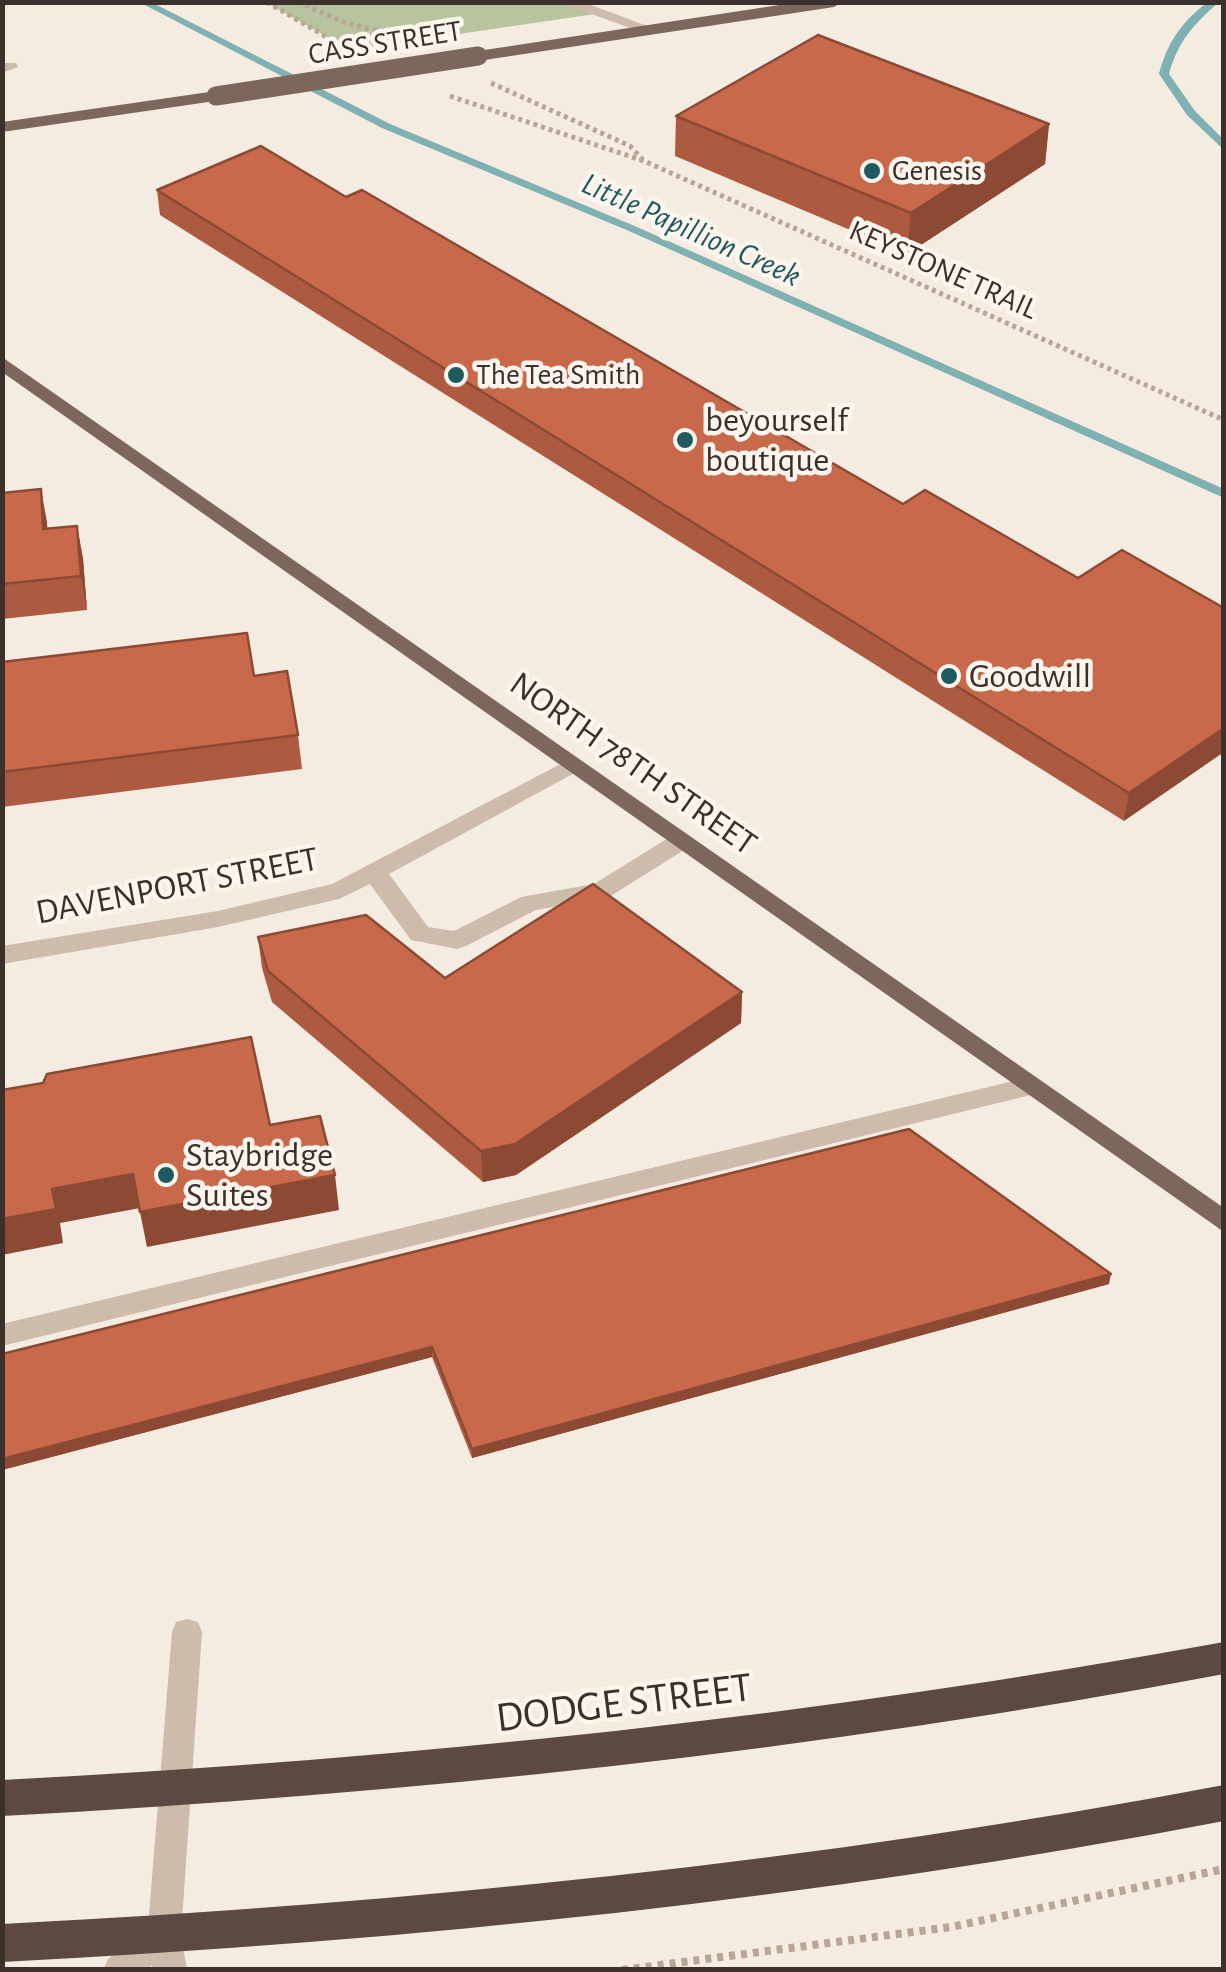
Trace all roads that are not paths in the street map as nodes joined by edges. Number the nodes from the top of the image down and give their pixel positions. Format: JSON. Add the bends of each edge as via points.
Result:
{"nodes":[{"id":1,"x":566,"y":2,"type":"edge"},
{"id":2,"x":834,"y":2,"type":"edge"},
{"id":3,"x":650,"y":30,"type":"junction"},
{"id":4,"x":2,"y":127,"type":"edge"},
{"id":5,"x":2,"y":363,"type":"edge"},
{"id":6,"x":572,"y":765,"type":"junction"},
{"id":7,"x":681,"y":840,"type":"junction"},
{"id":8,"x":374,"y":872,"type":"junction"},
{"id":9,"x":2,"y":955,"type":"edge"},
{"id":10,"x":1030,"y":1086,"type":"junction"},
{"id":11,"x":1224,"y":1222,"type":"edge"},
{"id":12,"x":2,"y":1334,"type":"edge"},
{"id":13,"x":186,"y":1632,"type":"dead end"},
{"id":14,"x":1224,"y":1658,"type":"edge"},
{"id":15,"x":175,"y":1791,"type":"junction"},
{"id":16,"x":2,"y":1798,"type":"edge"},
{"id":17,"x":1224,"y":1803,"type":"edge"},
{"id":18,"x":2,"y":1944,"type":"edge"},
{"id":19,"x":167,"y":1952,"type":"edge"},
{"id":20,"x":120,"y":1970,"type":"edge"}],
"edges":[{"from":1,"to":3,"type":"street"},
{"from":2,"to":3,"type":"main road","name":"CASS STREET"},
{"from":3,"to":4,"type":"main road","name":"CASS STREET","bridge":true},
{"from":5,"to":6,"type":"main road","name":"NORTH 78TH STREET"},
{"from":6,"to":7,"type":"main road","name":"NORTH 78TH STREET"},
{"from":6,"to":8,"type":"street","name":"DAVENPORT STREET"},
{"from":7,"to":8,"type":"street","via":[[600,891],[530,903],[456,940],[420,934]]},
{"from":7,"to":10,"type":"main road","name":"NORTH 78TH STREET"},
{"from":8,"to":9,"type":"street","name":"DAVENPORT STREET","via":[[339,891],[218,919]]},
{"from":10,"to":11,"type":"main road","name":"NORTH 78TH STREET"},
{"from":10,"to":12,"type":"street"},
{"from":13,"to":15,"type":"street"},
{"from":14,"to":15,"type":"highway","name":"DODGE STREET","via":[[773,1733],[515,1765]]},
{"from":15,"to":16,"type":"highway","name":"DODGE STREET"},
{"from":15,"to":19,"type":"street"},
{"from":17,"to":19,"type":"highway","via":[[989,1848],[755,1882],[390,1919]]},
{"from":18,"to":19,"type":"highway"},
{"from":19,"to":20,"type":"street"}]}
